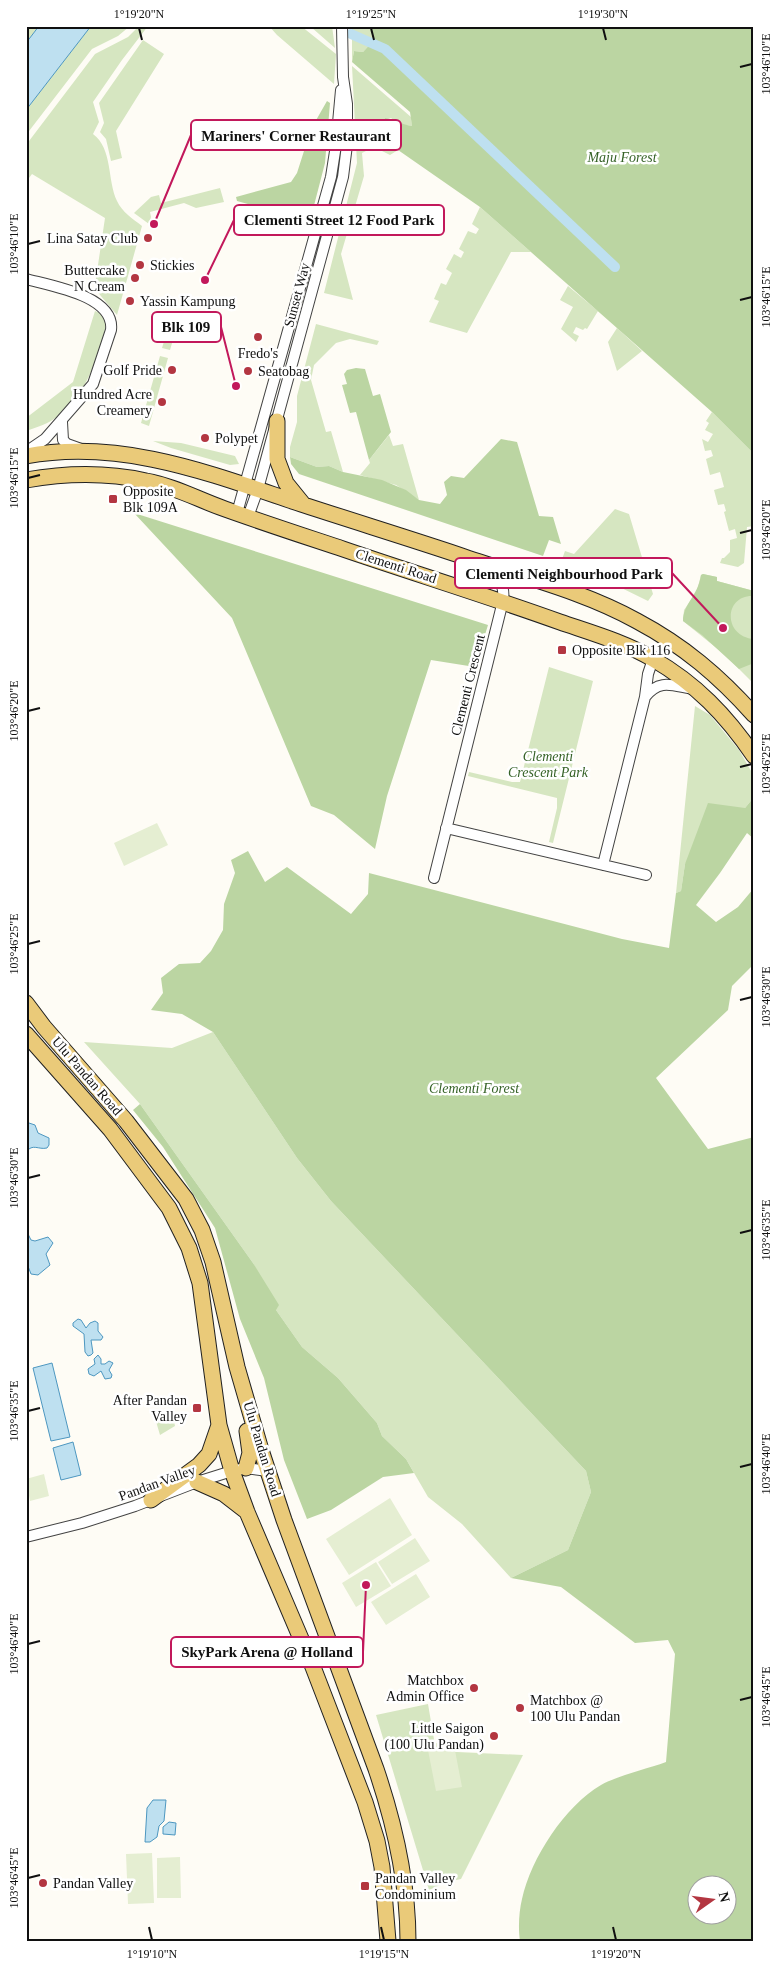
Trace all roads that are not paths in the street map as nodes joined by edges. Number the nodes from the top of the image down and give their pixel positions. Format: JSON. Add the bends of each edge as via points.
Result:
{"nodes":[{"id":1,"x":342,"y":26,"type":"edge"},
{"id":2,"x":343,"y":77,"type":"junction"},
{"id":3,"x":26,"y":278,"type":"edge"},
{"id":4,"x":277,"y":421,"type":"junction"},
{"id":5,"x":62,"y":422,"type":"junction"},
{"id":6,"x":26,"y":452,"type":"edge"},
{"id":7,"x":86,"y":452,"type":"junction"},
{"id":8,"x":26,"y":456,"type":"edge"},
{"id":9,"x":26,"y":480,"type":"edge"},
{"id":10,"x":251,"y":487,"type":"junction"},
{"id":11,"x":304,"y":505,"type":"junction"},
{"id":12,"x":242,"y":515,"type":"junction"},
{"id":13,"x":474,"y":561,"type":"junction"},
{"id":14,"x":503,"y":601,"type":"junction"},
{"id":15,"x":653,"y":659,"type":"junction"},
{"id":16,"x":697,"y":690,"type":"junction"},
{"id":17,"x":645,"y":698,"type":"junction"},
{"id":18,"x":754,"y":715,"type":"edge"},
{"id":19,"x":754,"y":756,"type":"edge"},
{"id":20,"x":446,"y":828,"type":"junction"},
{"id":21,"x":603,"y":865,"type":"junction"},
{"id":22,"x":646,"y":875,"type":"dead end"},
{"id":23,"x":434,"y":878,"type":"dead end"},
{"id":24,"x":26,"y":1003,"type":"edge"},
{"id":25,"x":26,"y":1034,"type":"edge"},
{"id":26,"x":237,"y":1368,"type":"junction"},
{"id":27,"x":219,"y":1425,"type":"junction"},
{"id":28,"x":239,"y":1470,"type":"junction"},
{"id":29,"x":268,"y":1471,"type":"junction"},
{"id":30,"x":197,"y":1482,"type":"junction"},
{"id":31,"x":151,"y":1500,"type":"junction"},
{"id":32,"x":247,"y":1512,"type":"junction"},
{"id":33,"x":26,"y":1537,"type":"edge"},
{"id":34,"x":388,"y":1941,"type":"edge"},
{"id":35,"x":408,"y":1941,"type":"edge"}],
"edges":[{"from":1,"to":2,"type":"street","name":"Sunset Way"},
{"from":2,"to":4,"type":"street","name":"Sunset Way","via":[[347,104],[344,171]]},
{"from":2,"to":10,"type":"street","name":"Sunset Way","via":[[331,178]]},
{"from":3,"to":5,"type":"street","via":[[89,298],[110,317],[111,330],[93,384]]},
{"from":4,"to":10,"type":"street","name":"Sunset Way"},
{"from":4,"to":11,"type":"main road","via":[[276,452],[280,467],[286,483]]},
{"from":5,"to":6,"type":"street"},
{"from":5,"to":7,"type":"street","via":[[63,440]]},
{"from":7,"to":8,"type":"main road","via":[[46,452]]},
{"from":7,"to":10,"type":"main road","via":[[118,452],[164,461]]},
{"from":9,"to":12,"type":"main road","name":"Clementi Road","via":[[86,473],[122,476],[177,490]]},
{"from":10,"to":11,"type":"main road"},
{"from":10,"to":12,"type":"street","name":"Sunset Way"},
{"from":11,"to":13,"type":"main road"},
{"from":12,"to":14,"type":"main road","name":"Clementi Road"},
{"from":13,"to":14,"type":"street","via":[[501,583],[505,590]]},
{"from":13,"to":18,"type":"main road","via":[[558,586],[639,621],[702,664]]},
{"from":14,"to":15,"type":"main road","name":"Clementi Road","via":[[615,641]]},
{"from":14,"to":20,"type":"street","name":"Clementi Crescent"},
{"from":15,"to":16,"type":"main road","name":"Clementi Road"},
{"from":15,"to":17,"type":"street"},
{"from":16,"to":17,"type":"street","via":[[661,684],[651,689]]},
{"from":16,"to":19,"type":"main road","name":"Clementi Road","via":[[728,719]]},
{"from":17,"to":21,"type":"street"},
{"from":20,"to":21,"type":"street"},
{"from":20,"to":23,"type":"street","name":"Clementi Crescent"},
{"from":21,"to":22,"type":"street"},
{"from":24,"to":26,"type":"main road","name":"Ulu Pandan Road","via":[[126,1121],[186,1200],[202,1230],[213,1262]]},
{"from":25,"to":27,"type":"main road","name":"Ulu Pandan Road","via":[[110,1129],[169,1208],[189,1248],[200,1282]]},
{"from":26,"to":28,"type":"main road","via":[[235,1383],[250,1442],[250,1453]]},
{"from":26,"to":29,"type":"main road","name":"Ulu Pandan Road"},
{"from":27,"to":28,"type":"main road","name":"Ulu Pandan Road"},
{"from":27,"to":31,"type":"main road","via":[[209,1454]]},
{"from":28,"to":29,"type":"street","name":"Pandan Valley"},
{"from":28,"to":30,"type":"street","name":"Pandan Valley"},
{"from":28,"to":32,"type":"main road","name":"Ulu Pandan Road"},
{"from":29,"to":35,"type":"main road","name":"Ulu Pandan Road","via":[[386,1797],[402,1867]]},
{"from":30,"to":31,"type":"street","name":"Pandan Valley"},
{"from":30,"to":32,"type":"main road","via":[[224,1494]]},
{"from":31,"to":33,"type":"street","name":"Pandan Valley"},
{"from":32,"to":34,"type":"main road","name":"Ulu Pandan Road","via":[[365,1802],[382,1867]]}]}
